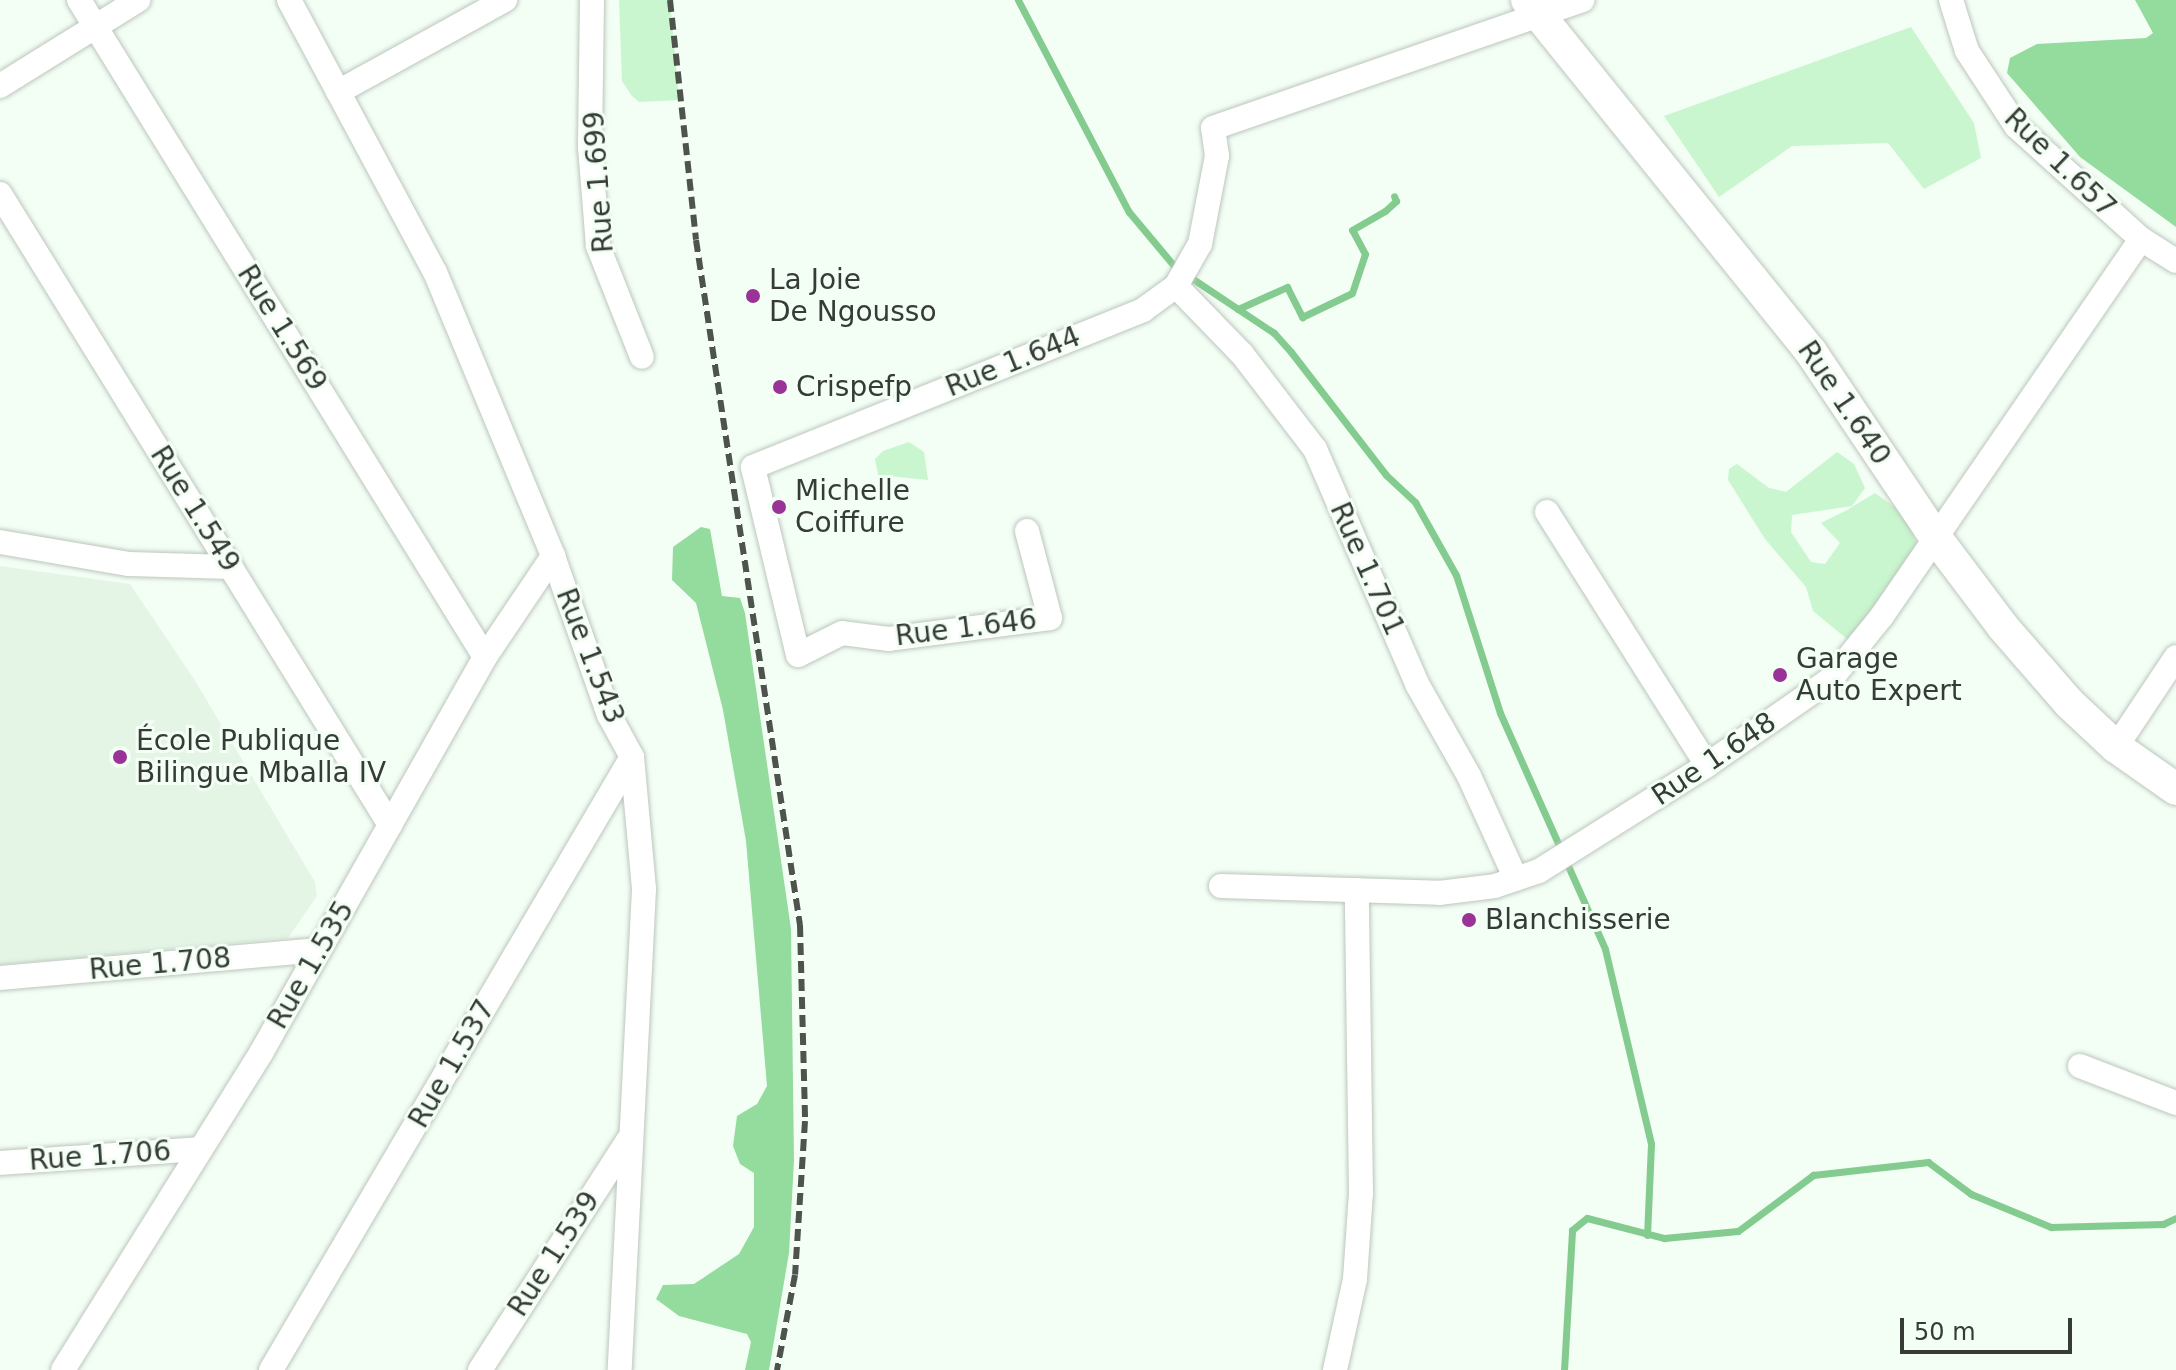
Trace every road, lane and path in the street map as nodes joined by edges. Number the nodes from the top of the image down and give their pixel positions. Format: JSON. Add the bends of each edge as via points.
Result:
{"nodes":[{"id":1,"x":79,"y":0,"type":"edge"},
{"id":2,"x":138,"y":0,"type":"edge"},
{"id":3,"x":289,"y":0,"type":"edge"},
{"id":4,"x":505,"y":0,"type":"edge"},
{"id":5,"x":592,"y":0,"type":"edge"},
{"id":6,"x":1582,"y":0,"type":"edge"},
{"id":7,"x":1951,"y":0,"type":"edge"},
{"id":8,"x":1533,"y":7,"type":"edge"},
{"id":9,"x":94,"y":23,"type":"junction"},
{"id":10,"x":0,"y":86,"type":"edge"},
{"id":11,"x":338,"y":92,"type":"junction"},
{"id":12,"x":0,"y":194,"type":"edge"},
{"id":13,"x":2141,"y":239,"type":"junction"},
{"id":14,"x":2176,"y":261,"type":"edge"},
{"id":15,"x":1181,"y":278,"type":"junction"},
{"id":16,"x":642,"y":357,"type":"dead end"},
{"id":17,"x":1547,"y":512,"type":"dead end"},
{"id":18,"x":1027,"y":531,"type":"dead end"},
{"id":19,"x":1936,"y":538,"type":"junction"},
{"id":20,"x":0,"y":542,"type":"edge"},
{"id":21,"x":553,"y":556,"type":"junction"},
{"id":22,"x":231,"y":567,"type":"junction"},
{"id":23,"x":798,"y":655,"type":"joint"},
{"id":24,"x":485,"y":657,"type":"junction"},
{"id":25,"x":2176,"y":657,"type":"edge"},
{"id":26,"x":2116,"y":747,"type":"junction"},
{"id":27,"x":632,"y":757,"type":"junction"},
{"id":28,"x":1707,"y":765,"type":"junction"},
{"id":29,"x":2176,"y":789,"type":"edge"},
{"id":30,"x":390,"y":825,"type":"junction"},
{"id":31,"x":1516,"y":879,"type":"junction"},
{"id":32,"x":1221,"y":886,"type":"dead end"},
{"id":33,"x":1357,"y":890,"type":"junction"},
{"id":34,"x":319,"y":950,"type":"junction"},
{"id":35,"x":0,"y":978,"type":"edge"},
{"id":36,"x":2080,"y":1066,"type":"dead end"},
{"id":37,"x":2176,"y":1103,"type":"edge"},
{"id":38,"x":629,"y":1138,"type":"junction"},
{"id":39,"x":201,"y":1149,"type":"junction"},
{"id":40,"x":0,"y":1163,"type":"edge"},
{"id":41,"x":63,"y":1370,"type":"edge"},
{"id":42,"x":271,"y":1370,"type":"edge"},
{"id":43,"x":480,"y":1370,"type":"edge"},
{"id":44,"x":620,"y":1370,"type":"edge"},
{"id":45,"x":1335,"y":1370,"type":"edge"}],
"edges":[{"from":1,"to":9,"type":"street","name":"Rue 1.569"},
{"from":2,"to":9,"type":"street"},
{"from":3,"to":11,"type":"street","name":"Rue 1.543"},
{"from":4,"to":11,"type":"street"},
{"from":5,"to":16,"type":"street","name":"Rue 1.699","via":[[590,147],[598,246]]},
{"from":6,"to":8,"type":"street"},
{"from":7,"to":13,"type":"street","name":"Rue 1.657","via":[[1967,51],[2016,126]]},
{"from":8,"to":15,"type":"street","via":[[1213,128],[1214,176],[1200,244]]},
{"from":8,"to":19,"type":"street","name":"Rue 1.640","via":[[1811,352]]},
{"from":9,"to":10,"type":"street"},
{"from":9,"to":24,"type":"street","name":"Rue 1.569"},
{"from":11,"to":21,"type":"street","name":"Rue 1.543","via":[[435,272]]},
{"from":12,"to":22,"type":"street","name":"Rue 1.549"},
{"from":13,"to":14,"type":"street","name":"Rue 1.657"},
{"from":13,"to":19,"type":"street","name":"Rue 1.648"},
{"from":15,"to":23,"type":"street","name":"Rue 1.644","via":[[1143,310],[753,467]]},
{"from":15,"to":31,"type":"street","name":"Rue 1.701","via":[[1315,449],[1417,684],[1469,776]]},
{"from":17,"to":28,"type":"street"},
{"from":18,"to":23,"type":"street","name":"Rue 1.646","via":[[1050,618],[889,639],[842,633]]},
{"from":19,"to":26,"type":"street","name":"Rue 1.640","via":[[2060,692]]},
{"from":19,"to":28,"type":"street","name":"Rue 1.648","via":[[1831,679]]},
{"from":20,"to":22,"type":"street","via":[[129,564]]},
{"from":21,"to":24,"type":"street","name":"Rue 1.535"},
{"from":21,"to":27,"type":"street","name":"Rue 1.543","via":[[609,715]]},
{"from":22,"to":30,"type":"street","name":"Rue 1.549"},
{"from":24,"to":30,"type":"street","name":"Rue 1.535"},
{"from":25,"to":26,"type":"street"},
{"from":26,"to":29,"type":"street","name":"Rue 1.640"},
{"from":27,"to":38,"type":"street","name":"Rue 1.543","via":[[644,889]]},
{"from":27,"to":42,"type":"street","name":"Rue 1.537"},
{"from":28,"to":31,"type":"street","name":"Rue 1.648","via":[[1539,871]]},
{"from":30,"to":34,"type":"street","name":"Rue 1.535"},
{"from":31,"to":33,"type":"street","name":"Rue 1.648","via":[[1439,893]]},
{"from":32,"to":33,"type":"street","name":"Rue 1.648"},
{"from":33,"to":45,"type":"street","via":[[1361,1194],[1355,1279]]},
{"from":34,"to":35,"type":"street","name":"Rue 1.708"},
{"from":34,"to":39,"type":"street","name":"Rue 1.535"},
{"from":36,"to":37,"type":"street"},
{"from":38,"to":43,"type":"street","name":"Rue 1.539"},
{"from":38,"to":44,"type":"street","name":"Rue 1.543"},
{"from":39,"to":40,"type":"street","name":"Rue 1.706"},
{"from":39,"to":41,"type":"street","name":"Rue 1.535"}]}
